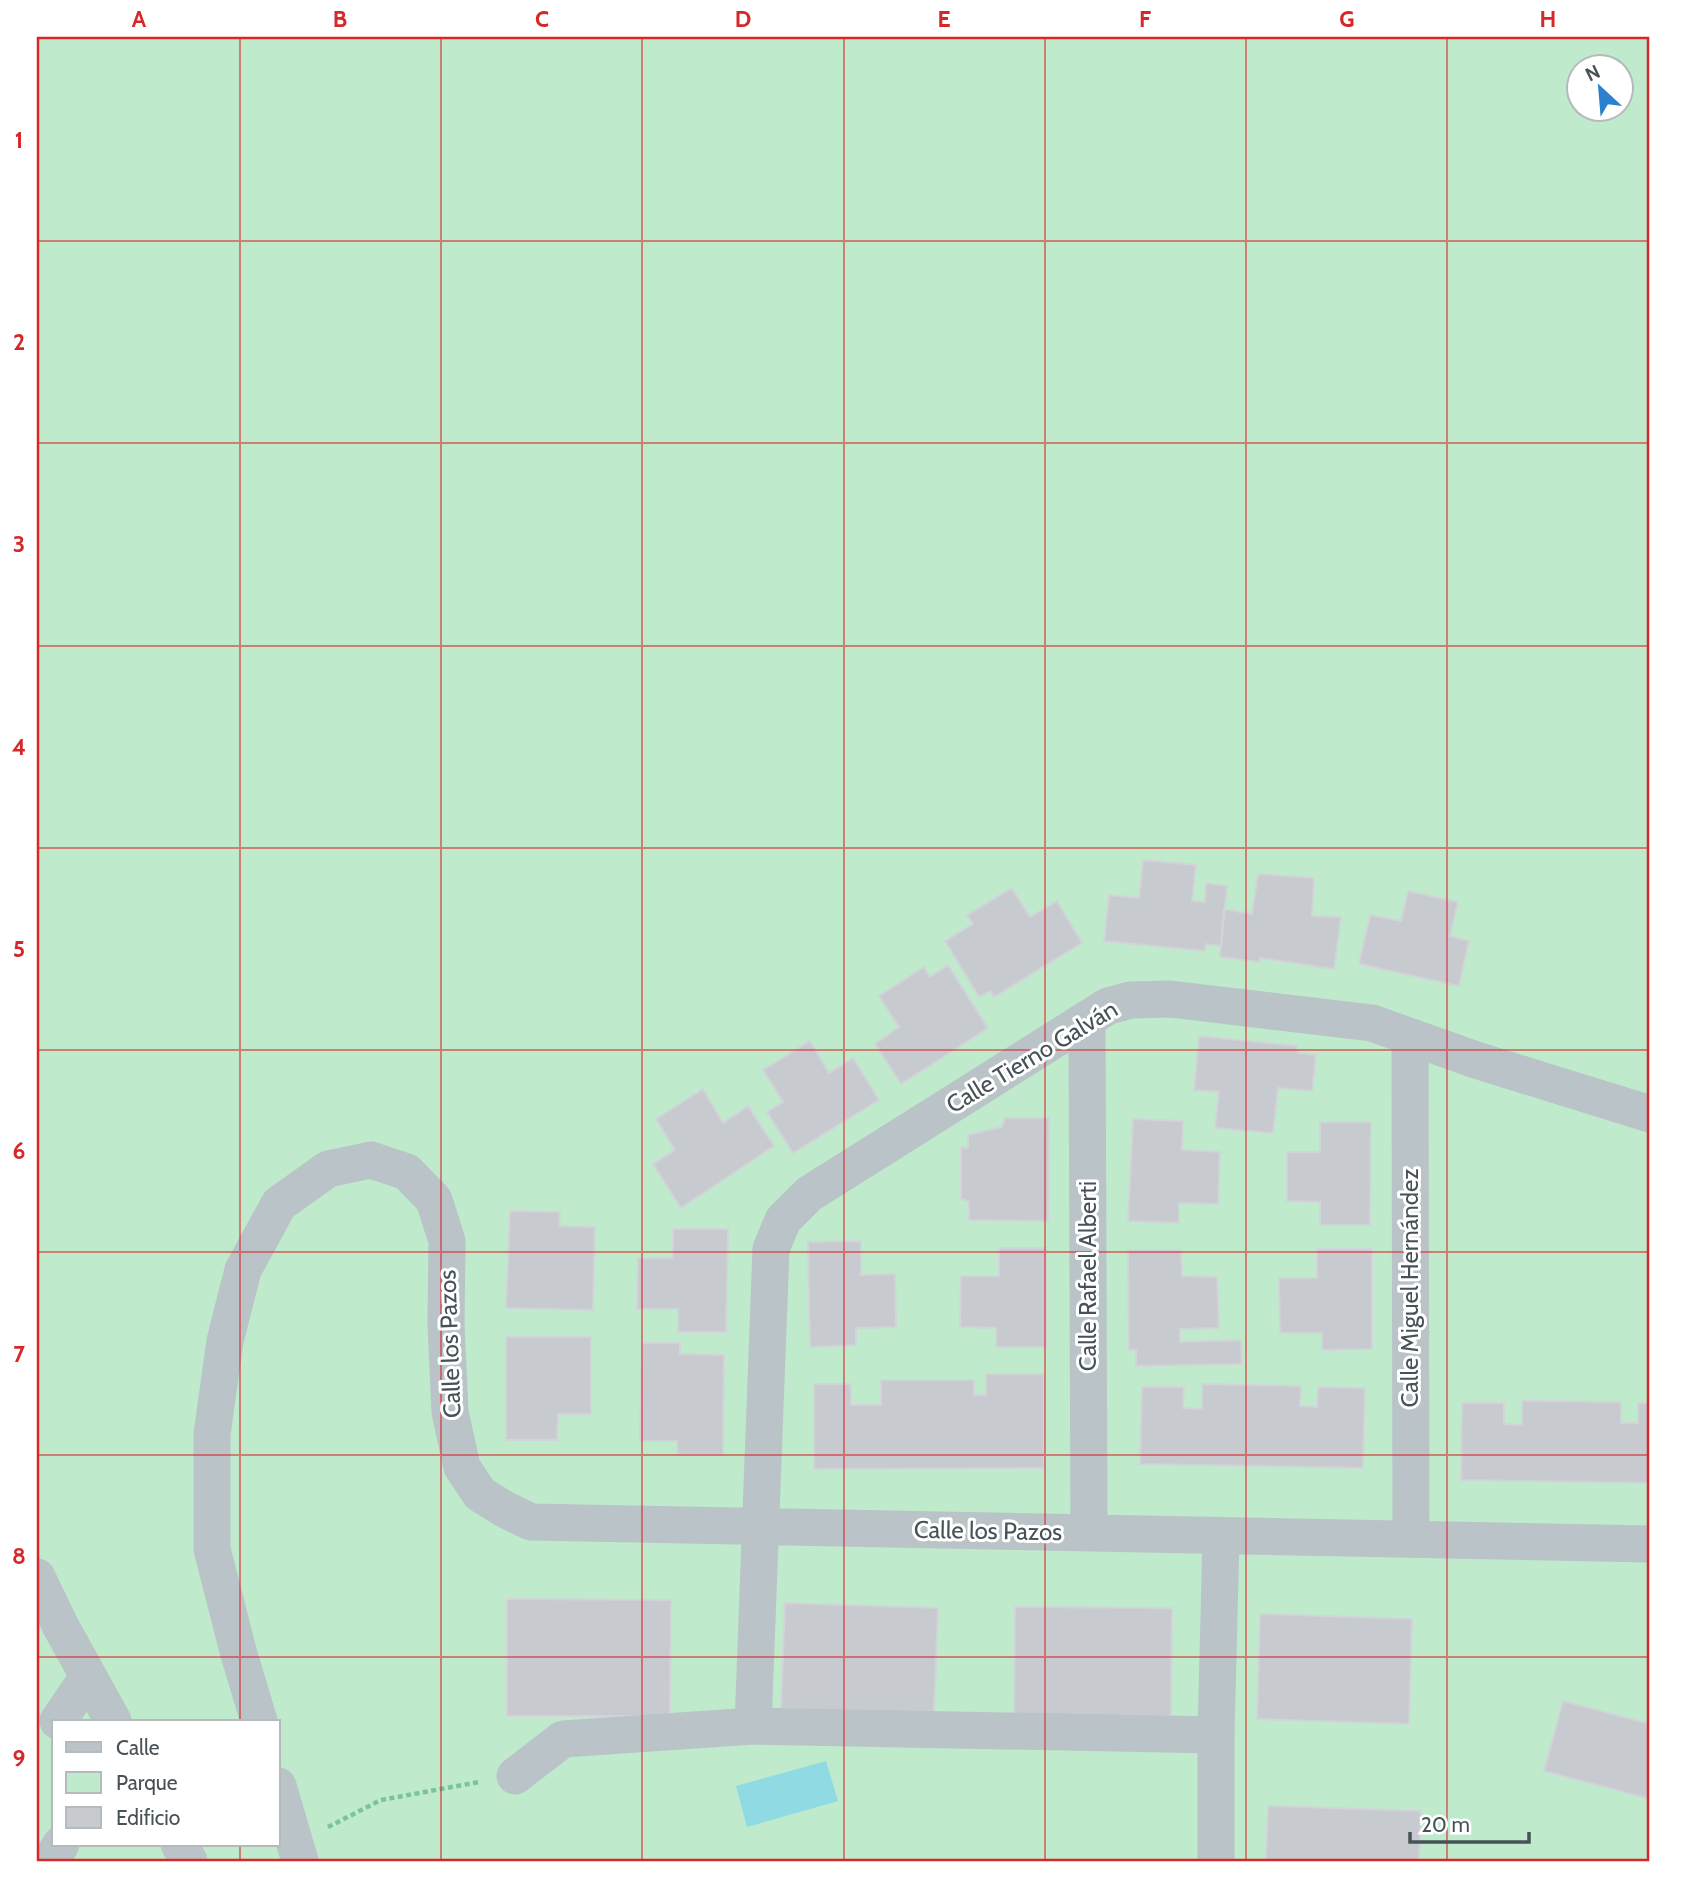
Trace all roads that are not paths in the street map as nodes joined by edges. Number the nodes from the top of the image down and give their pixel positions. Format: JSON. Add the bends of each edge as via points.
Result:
{"nodes":[{"id":1,"x":1087,"y":1020,"type":"junction"},
{"id":2,"x":1409,"y":1037,"type":"junction"},
{"id":3,"x":1650,"y":1114,"type":"edge"},
{"id":4,"x":761,"y":1527,"type":"junction"},
{"id":5,"x":1089,"y":1533,"type":"junction"},
{"id":6,"x":1221,"y":1536,"type":"junction"},
{"id":7,"x":1411,"y":1539,"type":"junction"},
{"id":8,"x":1650,"y":1544,"type":"edge"},
{"id":9,"x":37,"y":1577,"type":"edge"},
{"id":10,"x":88,"y":1677,"type":"junction"},
{"id":11,"x":59,"y":1720,"type":"edge"},
{"id":12,"x":112,"y":1720,"type":"edge"},
{"id":13,"x":259,"y":1720,"type":"edge"},
{"id":14,"x":753,"y":1726,"type":"junction"},
{"id":15,"x":1216,"y":1735,"type":"junction"},
{"id":16,"x":515,"y":1776,"type":"road end"},
{"id":17,"x":280,"y":1793,"type":"edge"},
{"id":18,"x":60,"y":1846,"type":"edge"},
{"id":19,"x":298,"y":1852,"type":"edge"},
{"id":20,"x":46,"y":1861,"type":"edge"},
{"id":21,"x":1216,"y":1861,"type":"edge"}],
"edges":[{"from":1,"to":2,"type":"street","name":"Calle Tierno Galván","via":[[1108,1006],[1131,1000],[1170,999],[1372,1024]]},
{"from":1,"to":4,"type":"street","name":"Calle Tierno Galván","via":[[809,1194],[783,1220],[771,1249]]},
{"from":1,"to":5,"type":"street","name":"Calle Rafael Alberti"},
{"from":2,"to":3,"type":"street","name":"Calle Tierno Galván"},
{"from":2,"to":7,"type":"street","name":"Calle Miguel Hernández"},
{"from":4,"to":5,"type":"street","name":"Calle los Pazos"},
{"from":4,"to":13,"type":"street","name":"Calle los Pazos","via":[[531,1522],[480,1494],[462,1467],[450,1412],[447,1241],[434,1200],[407,1172],[371,1160],[328,1169],[279,1204],[243,1270],[225,1341],[212,1434],[212,1549]]},
{"from":4,"to":14,"type":"street","name":"Calle Tierno Galván"},
{"from":5,"to":6,"type":"street","name":"Calle los Pazos"},
{"from":6,"to":7,"type":"street","name":"Calle los Pazos"},
{"from":6,"to":15,"type":"street"},
{"from":7,"to":8,"type":"street","name":"Calle los Pazos"},
{"from":9,"to":10,"type":"street"},
{"from":10,"to":11,"type":"street"},
{"from":10,"to":12,"type":"street"},
{"from":14,"to":15,"type":"street"},
{"from":14,"to":16,"type":"street","via":[[563,1740]]},
{"from":15,"to":21,"type":"street"},
{"from":17,"to":19,"type":"street"},
{"from":18,"to":20,"type":"street"}]}
